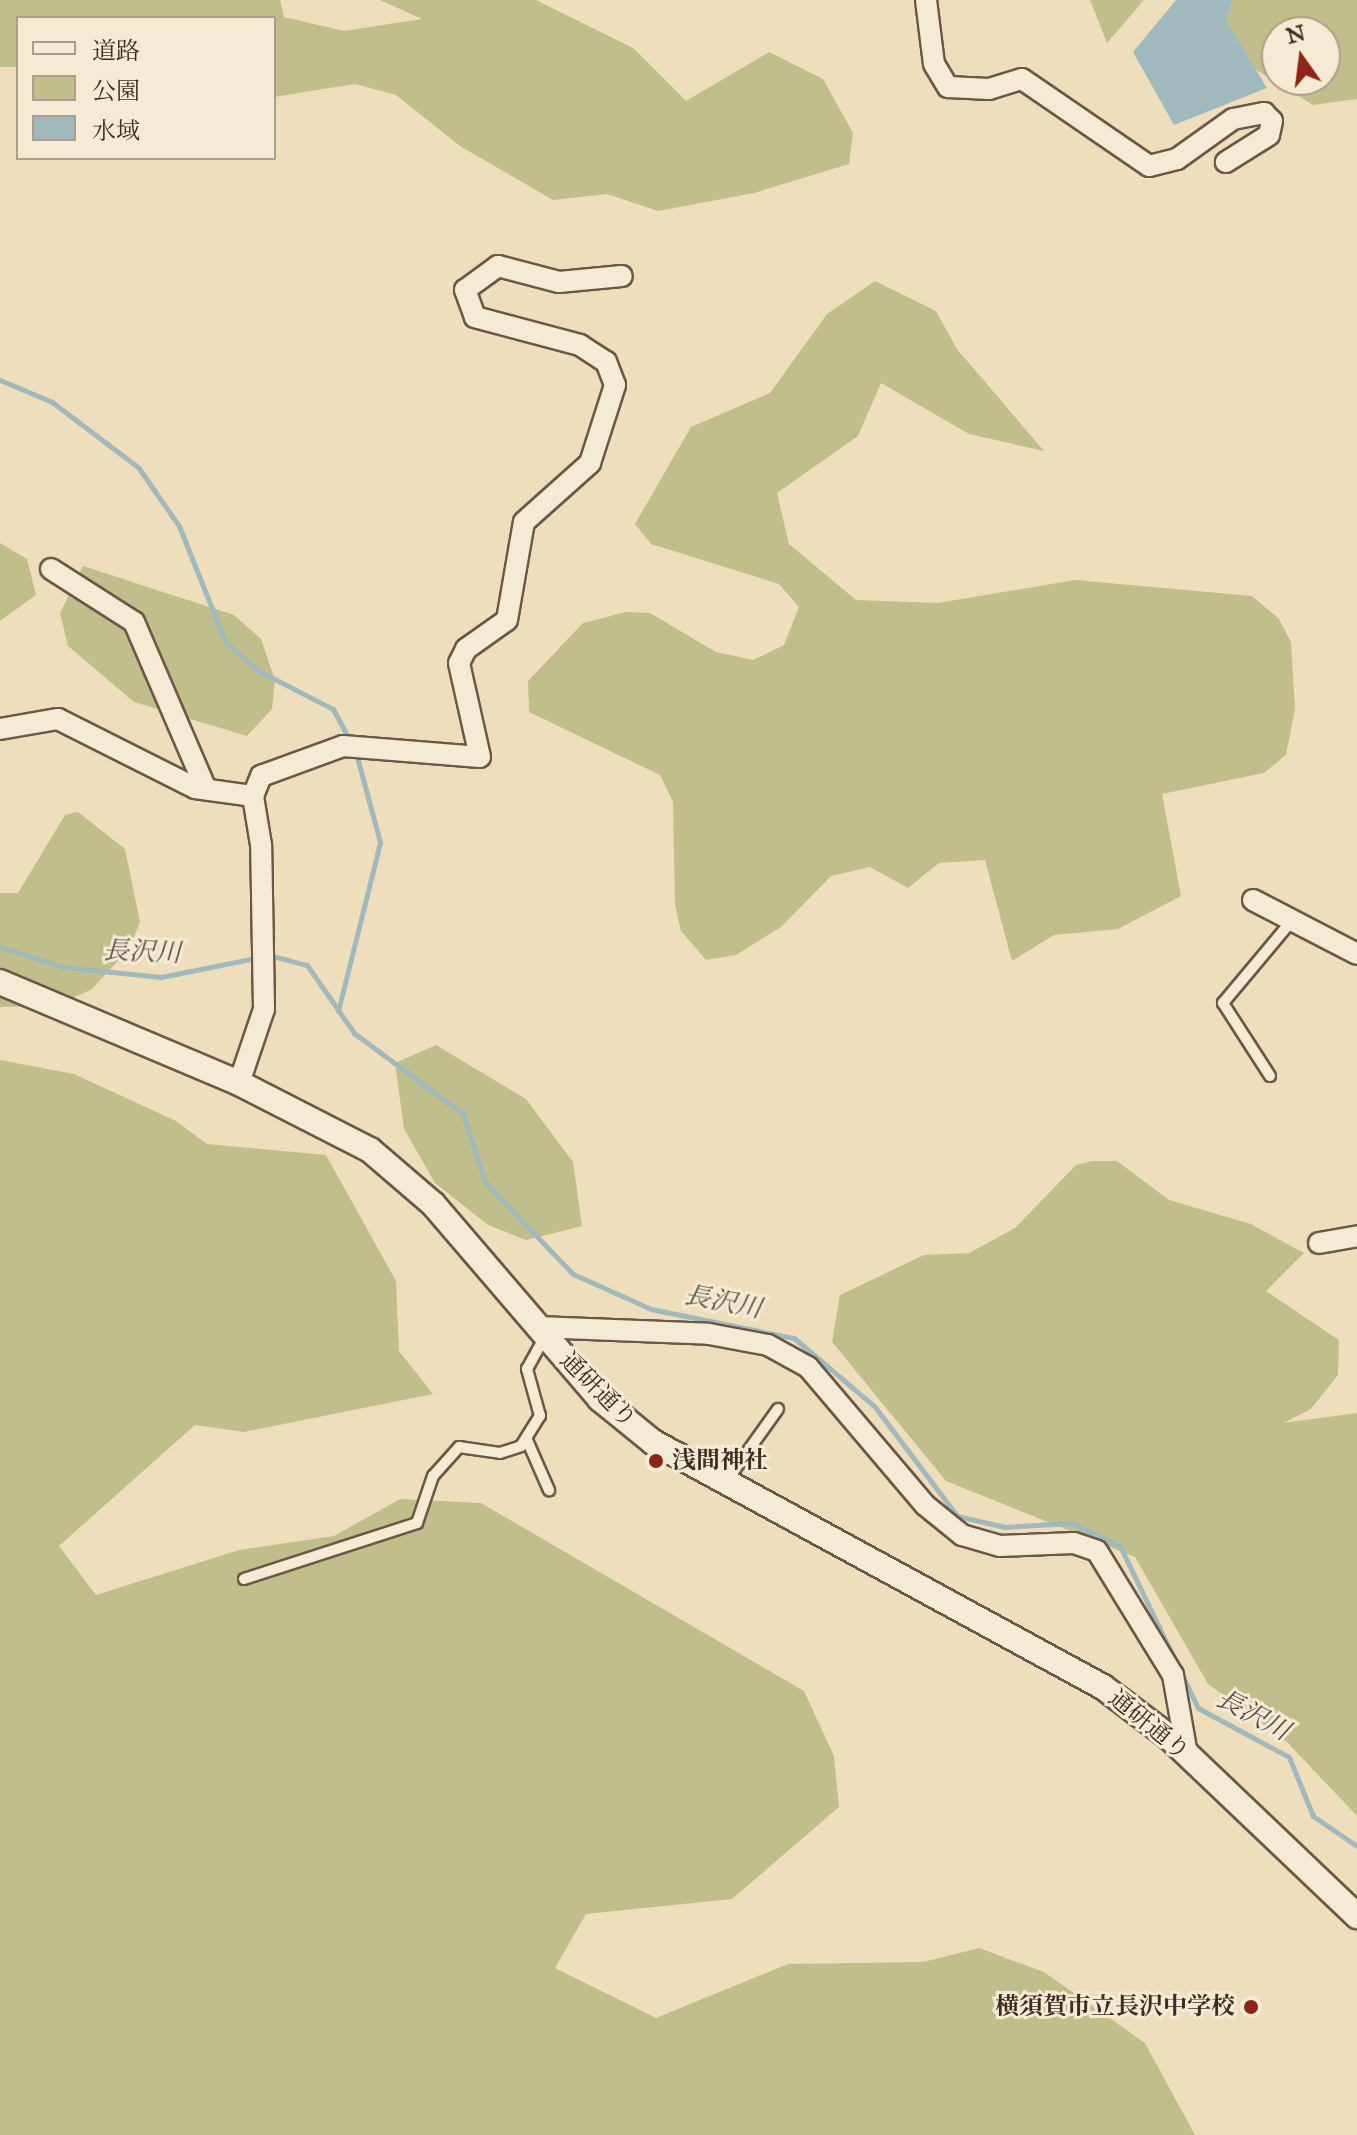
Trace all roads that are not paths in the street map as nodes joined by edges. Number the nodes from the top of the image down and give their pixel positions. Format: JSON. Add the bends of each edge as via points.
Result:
{"nodes":[{"id":1,"x":926,"y":0,"type":"edge"},
{"id":2,"x":1226,"y":162,"type":"dead end"},
{"id":3,"x":622,"y":276,"type":"dead end"},
{"id":4,"x":51,"y":569,"type":"dead end"},
{"id":5,"x":0,"y":729,"type":"edge"},
{"id":6,"x":206,"y":789,"type":"junction"},
{"id":7,"x":253,"y":796,"type":"junction"},
{"id":8,"x":1253,"y":900,"type":"dead end"},
{"id":9,"x":1289,"y":924,"type":"junction"},
{"id":10,"x":1357,"y":954,"type":"edge"},
{"id":11,"x":0,"y":982,"type":"edge"},
{"id":12,"x":1270,"y":1076,"type":"dead end"},
{"id":13,"x":239,"y":1083,"type":"junction"},
{"id":14,"x":1357,"y":1236,"type":"edge"},
{"id":15,"x":1319,"y":1243,"type":"dead end"},
{"id":16,"x":542,"y":1331,"type":"junction"},
{"id":17,"x":778,"y":1409,"type":"dead end"},
{"id":18,"x":527,"y":1440,"type":"junction"},
{"id":19,"x":724,"y":1485,"type":"junction"},
{"id":20,"x":549,"y":1490,"type":"dead end"},
{"id":21,"x":244,"y":1579,"type":"dead end"},
{"id":22,"x":1187,"y":1754,"type":"junction"},
{"id":23,"x":1357,"y":1916,"type":"edge"}],
"edges":[{"from":1,"to":2,"type":"street","via":[[934,64],[948,87],[989,89],[1022,79],[1149,166],[1177,159],[1233,119],[1264,113],[1272,121],[1269,135]]},
{"from":3,"to":7,"type":"street","via":[[559,282],[498,266],[465,290],[475,317],[580,345],[606,362],[615,385],[590,463],[524,522],[507,620],[466,649],[459,663],[480,757],[343,746],[261,776]]},
{"from":4,"to":6,"type":"street","via":[[134,622]]},
{"from":5,"to":6,"type":"street","via":[[58,719]]},
{"from":6,"to":7,"type":"street"},
{"from":7,"to":13,"type":"street","via":[[261,845],[264,1009]]},
{"from":8,"to":9,"type":"street"},
{"from":9,"to":10,"type":"street"},
{"from":9,"to":12,"type":"lane","via":[[1223,1003]]},
{"from":11,"to":13,"type":"street","name":"通研通り"},
{"from":13,"to":16,"type":"street","name":"通研通り","via":[[370,1150],[433,1204]]},
{"from":14,"to":15,"type":"street"},
{"from":16,"to":18,"type":"lane","via":[[529,1356],[540,1416]]},
{"from":16,"to":19,"type":"street","name":"通研通り","via":[[600,1399]]},
{"from":16,"to":22,"type":"street","via":[[709,1334],[768,1345],[808,1367],[925,1505],[962,1535],[1000,1546],[1074,1543],[1097,1551],[1173,1675]]},
{"from":17,"to":19,"type":"lane"},
{"from":18,"to":20,"type":"lane"},
{"from":18,"to":21,"type":"lane","via":[[500,1453],[459,1447],[433,1476],[417,1523]]},
{"from":19,"to":22,"type":"street","name":"通研通り","via":[[1103,1687]]},
{"from":22,"to":23,"type":"street","name":"通研通り"}]}
